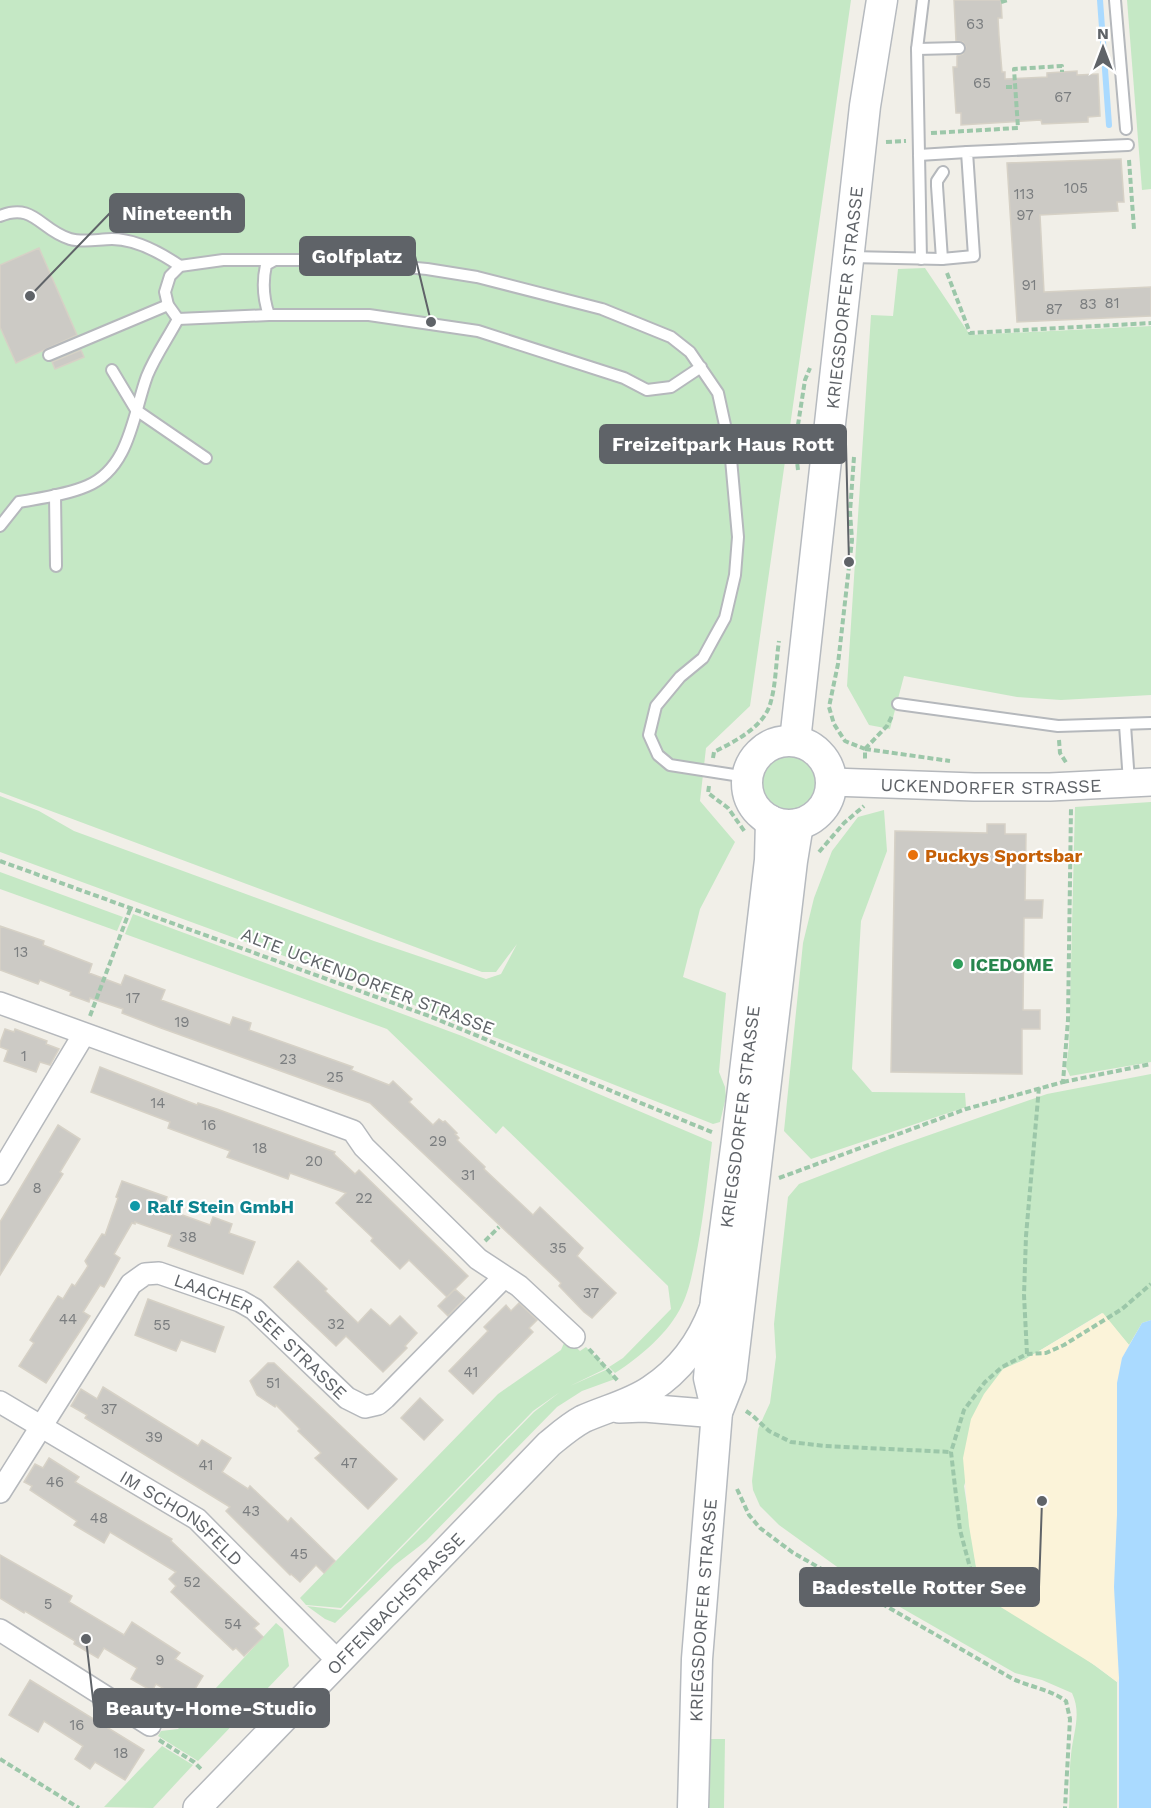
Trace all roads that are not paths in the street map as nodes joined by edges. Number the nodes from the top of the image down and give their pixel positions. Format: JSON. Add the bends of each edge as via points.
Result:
{"nodes":[{"id":1,"x":882,"y":0,"type":"edge"},
{"id":2,"x":923,"y":0,"type":"edge"},
{"id":3,"x":1115,"y":0,"type":"edge"},
{"id":4,"x":959,"y":48,"type":"dead end"},
{"id":5,"x":917,"y":49,"type":"junction"},
{"id":6,"x":1126,"y":129,"type":"dead end"},
{"id":7,"x":1128,"y":145,"type":"road end"},
{"id":8,"x":968,"y":152,"type":"junction"},
{"id":9,"x":919,"y":154,"type":"junction"},
{"id":10,"x":943,"y":172,"type":"dead end"},
{"id":11,"x":0,"y":216,"type":"edge"},
{"id":12,"x":849,"y":257,"type":"junction"},
{"id":13,"x":921,"y":259,"type":"junction"},
{"id":14,"x":942,"y":259,"type":"junction"},
{"id":15,"x":275,"y":260,"type":"junction"},
{"id":16,"x":180,"y":266,"type":"junction"},
{"id":17,"x":168,"y":305,"type":"junction"},
{"id":18,"x":270,"y":315,"type":"junction"},
{"id":19,"x":178,"y":319,"type":"junction"},
{"id":20,"x":49,"y":355,"type":"dead end"},
{"id":21,"x":701,"y":367,"type":"junction"},
{"id":22,"x":112,"y":370,"type":"dead end"},
{"id":23,"x":136,"y":410,"type":"junction"},
{"id":24,"x":206,"y":458,"type":"dead end"},
{"id":25,"x":55,"y":495,"type":"junction"},
{"id":26,"x":0,"y":526,"type":"edge"},
{"id":27,"x":56,"y":566,"type":"dead end"},
{"id":28,"x":898,"y":704,"type":"road end"},
{"id":29,"x":1151,"y":723,"type":"edge"},
{"id":30,"x":1125,"y":725,"type":"junction"},
{"id":31,"x":795,"y":741,"type":"junction"},
{"id":32,"x":747,"y":777,"type":"junction"},
{"id":33,"x":831,"y":782,"type":"junction"},
{"id":34,"x":1140,"y":783,"type":"edge"},
{"id":35,"x":784,"y":823,"type":"junction"},
{"id":36,"x":0,"y":1003,"type":"edge"},
{"id":37,"x":84,"y":1034,"type":"junction"},
{"id":38,"x":0,"y":1174,"type":"edge"},
{"id":39,"x":504,"y":1277,"type":"junction"},
{"id":40,"x":716,"y":1299,"type":"junction"},
{"id":41,"x":574,"y":1337,"type":"road end"},
{"id":42,"x":0,"y":1402,"type":"edge"},
{"id":43,"x":603,"y":1412,"type":"junction"},
{"id":44,"x":731,"y":1414,"type":"junction"},
{"id":45,"x":40,"y":1428,"type":"junction"},
{"id":46,"x":0,"y":1492,"type":"edge"},
{"id":47,"x":0,"y":1630,"type":"edge"},
{"id":48,"x":339,"y":1662,"type":"junction"},
{"id":49,"x":150,"y":1725,"type":"road end"},
{"id":50,"x":197,"y":1808,"type":"edge"},
{"id":51,"x":693,"y":1808,"type":"edge"}],
"edges":[{"from":1,"to":12,"type":"main road","name":"KRIEGSDORFER STRASSE","via":[[865,106]]},
{"from":2,"to":5,"type":"lane"},
{"from":3,"to":6,"type":"lane"},
{"from":4,"to":5,"type":"lane"},
{"from":5,"to":9,"type":"lane"},
{"from":7,"to":8,"type":"lane"},
{"from":8,"to":9,"type":"lane"},
{"from":8,"to":14,"type":"lane","via":[[974,256]]},
{"from":9,"to":13,"type":"lane"},
{"from":10,"to":14,"type":"lane","via":[[937,186]]},
{"from":11,"to":16,"type":"lane","via":[[21,210],[71,239],[115,239],[161,253]]},
{"from":12,"to":13,"type":"lane"},
{"from":12,"to":31,"type":"main road","name":"KRIEGSDORFER STRASSE"},
{"from":13,"to":14,"type":"lane"},
{"from":15,"to":16,"type":"lane","via":[[223,260]]},
{"from":15,"to":18,"type":"lane","via":[[266,265],[264,275],[263,298]]},
{"from":15,"to":21,"type":"lane","via":[[367,262],[510,284],[602,309],[671,337]]},
{"from":16,"to":17,"type":"lane","via":[[170,276],[165,292]]},
{"from":17,"to":19,"type":"lane"},
{"from":17,"to":20,"type":"lane"},
{"from":18,"to":19,"type":"lane"},
{"from":18,"to":21,"type":"lane","via":[[369,315],[478,331],[624,378],[647,390],[671,387]]},
{"from":19,"to":23,"type":"lane","via":[[148,374]]},
{"from":21,"to":32,"type":"lane","via":[[718,393],[730,448],[737,506],[735,575],[725,618],[703,658],[680,677],[656,706],[649,735],[658,755],[670,765]]},
{"from":22,"to":23,"type":"lane"},
{"from":23,"to":24,"type":"lane"},
{"from":23,"to":25,"type":"lane","via":[[125,448],[106,474],[88,486]]},
{"from":25,"to":26,"type":"lane","via":[[19,502]]},
{"from":25,"to":27,"type":"lane"},
{"from":28,"to":30,"type":"lane","via":[[1058,726]]},
{"from":29,"to":30,"type":"lane"},
{"from":30,"to":34,"type":"lane"},
{"from":31,"to":32,"type":"main road","via":[[778,742],[763,749],[752,762]]},
{"from":31,"to":33,"type":"main road","via":[[809,745],[821,755]]},
{"from":32,"to":35,"type":"main road","via":[[747,791],[760,813]]},
{"from":33,"to":34,"type":"street","name":"UCKENDORFER STRASSE","via":[[974,787],[1069,777]]},
{"from":33,"to":35,"type":"main road","via":[[829,796],[812,819]]},
{"from":35,"to":40,"type":"main road","name":"KRIEGSDORFER STRASSE","via":[[770,860]]},
{"from":35,"to":44,"type":"main road","name":"KRIEGSDORFER STRASSE","via":[[792,861],[731,1377]]},
{"from":36,"to":37,"type":"street"},
{"from":37,"to":38,"type":"street"},
{"from":37,"to":39,"type":"street","via":[[353,1131],[364,1147],[478,1259]]},
{"from":39,"to":41,"type":"street"},
{"from":39,"to":45,"type":"street","name":"LAACHER SEE STRASSE","via":[[385,1398],[365,1407],[346,1398],[247,1305],[159,1273],[145,1274],[131,1284]]},
{"from":40,"to":43,"type":"street","name":"OFFENBACHSTRASSE","via":[[696,1344],[674,1370],[651,1390]]},
{"from":40,"to":44,"type":"main road","name":"KRIEGSDORFER STRASSE","via":[[709,1378]]},
{"from":42,"to":45,"type":"street","name":"IM SCHONSFELD"},
{"from":43,"to":44,"type":"street","name":"OFFENBACHSTRASSE","via":[[644,1408]]},
{"from":43,"to":48,"type":"street","name":"OFFENBACHSTRASSE","via":[[574,1424],[549,1444]]},
{"from":44,"to":51,"type":"main road","name":"KRIEGSDORFER STRASSE","via":[[697,1659]]},
{"from":45,"to":46,"type":"street","name":"LAACHER SEE STRASSE"},
{"from":45,"to":48,"type":"street","name":"IM SCHONSFELD","via":[[196,1519]]},
{"from":47,"to":49,"type":"street"},
{"from":48,"to":50,"type":"street","name":"OFFENBACHSTRASSE"}]}
